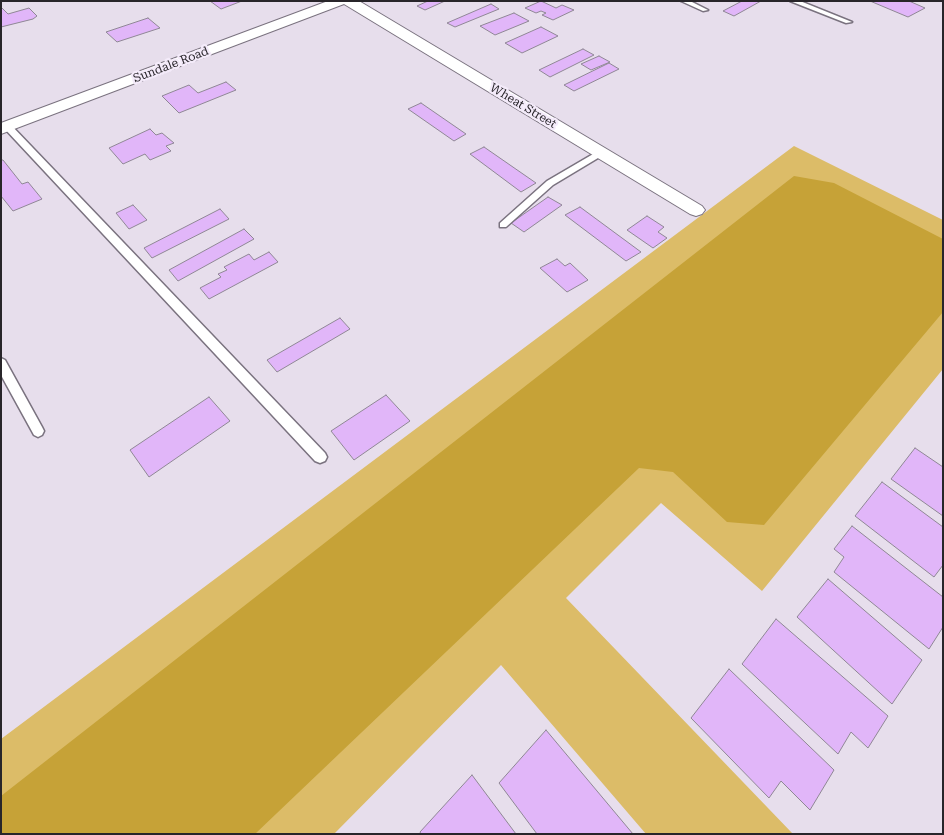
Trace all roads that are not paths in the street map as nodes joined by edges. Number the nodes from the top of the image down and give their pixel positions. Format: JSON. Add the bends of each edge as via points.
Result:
{"nodes":[{"id":1,"x":340,"y":1,"type":"edge"},
{"id":2,"x":350,"y":1,"type":"edge"},
{"id":3,"x":684,"y":1,"type":"edge"},
{"id":4,"x":793,"y":1,"type":"edge"},
{"id":5,"x":705,"y":10,"type":"dead end"},
{"id":6,"x":848,"y":22,"type":"dead end"},
{"id":7,"x":4,"y":128,"type":"edge"},
{"id":8,"x":600,"y":152,"type":"junction"},
{"id":9,"x":696,"y":210,"type":"dead end"},
{"id":10,"x":503,"y":225,"type":"dead end"},
{"id":11,"x":1,"y":363,"type":"edge"},
{"id":12,"x":38,"y":431,"type":"dead end"},
{"id":13,"x":320,"y":456,"type":"dead end"}],
"edges":[{"from":1,"to":7,"type":"street","name":"Sundale Road"},
{"from":2,"to":8,"type":"street","name":"Wheat Street"},
{"from":3,"to":5,"type":"lane"},
{"from":4,"to":6,"type":"lane"},
{"from":7,"to":13,"type":"lane"},
{"from":8,"to":9,"type":"street","name":"Wheat Street"},
{"from":8,"to":10,"type":"lane","via":[[550,183]]},
{"from":11,"to":12,"type":"lane"}]}
